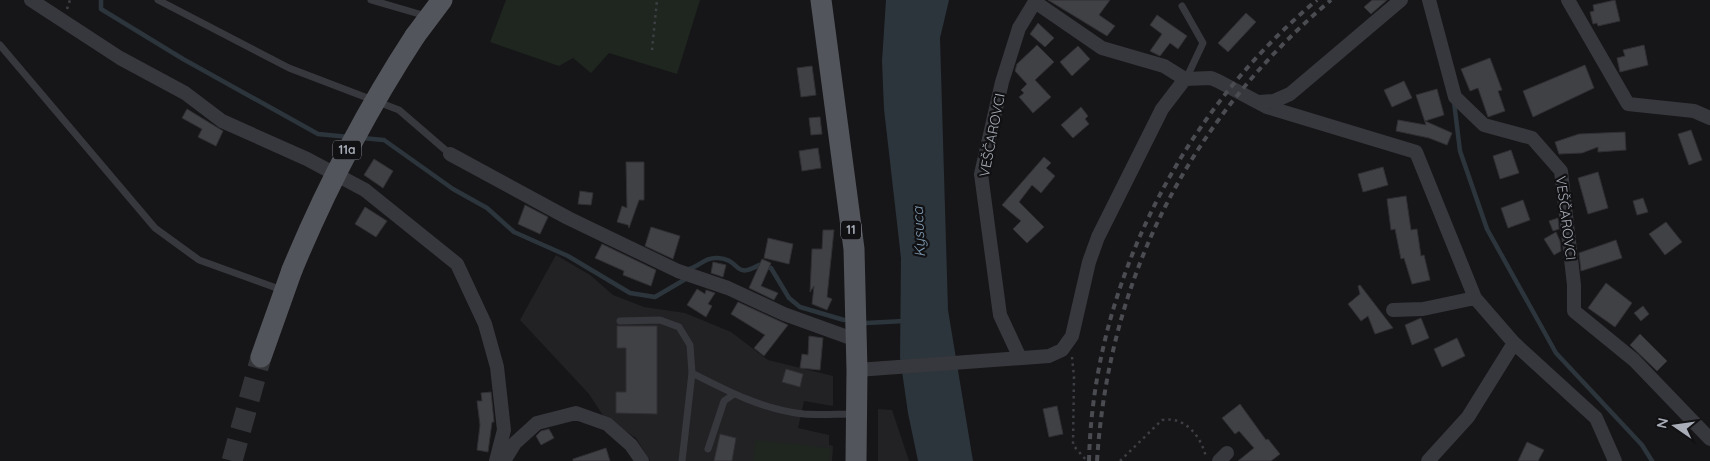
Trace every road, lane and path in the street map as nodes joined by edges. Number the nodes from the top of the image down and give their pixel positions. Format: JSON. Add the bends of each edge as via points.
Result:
{"nodes":[{"id":1,"x":31,"y":0,"type":"edge"},
{"id":2,"x":158,"y":0,"type":"edge"},
{"id":3,"x":371,"y":0,"type":"edge"},
{"id":4,"x":442,"y":0,"type":"edge"},
{"id":5,"x":657,"y":0,"type":"edge"},
{"id":6,"x":821,"y":0,"type":"edge"},
{"id":7,"x":1402,"y":0,"type":"edge"},
{"id":8,"x":1429,"y":0,"type":"edge"},
{"id":9,"x":1568,"y":0,"type":"edge"},
{"id":10,"x":1035,"y":1,"type":"edge"},
{"id":11,"x":1182,"y":6,"type":"dead end"},
{"id":12,"x":429,"y":17,"type":"junction"},
{"id":13,"x":0,"y":45,"type":"edge"},
{"id":14,"x":652,"y":50,"type":"dead end"},
{"id":15,"x":1185,"y":79,"type":"junction"},
{"id":16,"x":1251,"y":100,"type":"junction"},
{"id":17,"x":1710,"y":118,"type":"edge"},
{"id":18,"x":450,"y":154,"type":"joint"},
{"id":19,"x":285,"y":291,"type":"junction"},
{"id":20,"x":1475,"y":298,"type":"junction"},
{"id":21,"x":1393,"y":310,"type":"dead end"},
{"id":22,"x":620,"y":321,"type":"dead end"},
{"id":23,"x":856,"y":340,"type":"junction"},
{"id":24,"x":1514,"y":343,"type":"junction"},
{"id":25,"x":1066,"y":345,"type":"junction"},
{"id":26,"x":261,"y":357,"type":"tunnel mouth"},
{"id":27,"x":1020,"y":358,"type":"junction"},
{"id":28,"x":858,"y":370,"type":"junction"},
{"id":29,"x":692,"y":373,"type":"junction"},
{"id":30,"x":734,"y":394,"type":"junction"},
{"id":31,"x":856,"y":414,"type":"junction"},
{"id":32,"x":1710,"y":439,"type":"edge"},
{"id":33,"x":708,"y":449,"type":"dead end"},
{"id":34,"x":496,"y":461,"type":"edge"},
{"id":35,"x":504,"y":461,"type":"edge"},
{"id":36,"x":642,"y":461,"type":"edge"},
{"id":37,"x":682,"y":461,"type":"edge"},
{"id":38,"x":856,"y":461,"type":"edge"},
{"id":39,"x":1087,"y":461,"type":"edge"},
{"id":40,"x":1120,"y":461,"type":"edge"},
{"id":41,"x":1207,"y":461,"type":"edge"},
{"id":42,"x":1428,"y":461,"type":"edge"},
{"id":43,"x":1615,"y":461,"type":"edge"}],
"edges":[{"from":1,"to":34,"type":"street","via":[[120,58],[185,93],[222,121],[307,159],[365,190],[456,264],[485,324],[497,367],[504,430]]},
{"from":2,"to":18,"type":"lane","via":[[290,68],[399,110]]},
{"from":3,"to":12,"type":"lane"},
{"from":4,"to":12,"type":"main road","number":"11a"},
{"from":5,"to":14,"type":"path"},
{"from":6,"to":23,"type":"main road","number":"11","via":[[854,249]]},
{"from":7,"to":16,"type":"street","via":[[1290,94],[1268,103]]},
{"from":8,"to":32,"type":"street","name":"VEŠČAROVCI","via":[[1455,97],[1484,125],[1532,138],[1561,171],[1574,311],[1634,360]]},
{"from":9,"to":17,"type":"street","via":[[1628,104],[1694,111]]},
{"from":10,"to":15,"type":"street","name":"VEŠČAROVCI","via":[[1102,48],[1164,66]]},
{"from":10,"to":27,"type":"street","name":"VEŠČAROVCI","via":[[1019,28],[1002,82],[981,174],[1000,315]]},
{"from":11,"to":15,"type":"lane","via":[[1204,43]]},
{"from":12,"to":19,"type":"main road","number":"11a","bridge":true,"via":[[362,122],[317,212]]},
{"from":13,"to":19,"type":"lane","via":[[155,228],[200,260]]},
{"from":15,"to":16,"type":"street","name":"VEŠČAROVCI","via":[[1218,80]]},
{"from":15,"to":25,"type":"street","via":[[1162,109],[1098,237],[1072,336]]},
{"from":16,"to":20,"type":"street","name":"VEŠČAROVCI","via":[[1416,152]]},
{"from":18,"to":23,"type":"street","via":[[568,218],[678,271]]},
{"from":19,"to":26,"type":"main road","number":"11a"},
{"from":20,"to":21,"type":"street","via":[[1423,309]]},
{"from":20,"to":24,"type":"street","name":"VEŠČAROVCI"},
{"from":22,"to":29,"type":"lane","via":[[660,320],[680,327],[690,345]]},
{"from":23,"to":28,"type":"main road","number":"11"},
{"from":24,"to":42,"type":"street","via":[[1468,417]]},
{"from":24,"to":43,"type":"street","name":"VEŠČAROVCI","via":[[1596,418]]},
{"from":25,"to":27,"type":"street","via":[[1049,356]]},
{"from":25,"to":39,"type":"path","via":[[1074,363],[1073,445]]},
{"from":27,"to":28,"type":"street"},
{"from":28,"to":31,"type":"main road","number":"11"},
{"from":29,"to":30,"type":"lane"},
{"from":29,"to":37,"type":"lane"},
{"from":30,"to":31,"type":"lane","via":[[803,414]]},
{"from":30,"to":33,"type":"lane","via":[[724,400]]},
{"from":31,"to":38,"type":"main road","number":"11"},
{"from":35,"to":36,"type":"street","via":[[516,443],[537,423],[576,413],[607,424],[631,445]]},
{"from":40,"to":41,"type":"path","via":[[1162,420],[1172,419],[1181,421],[1198,437]]}]}
